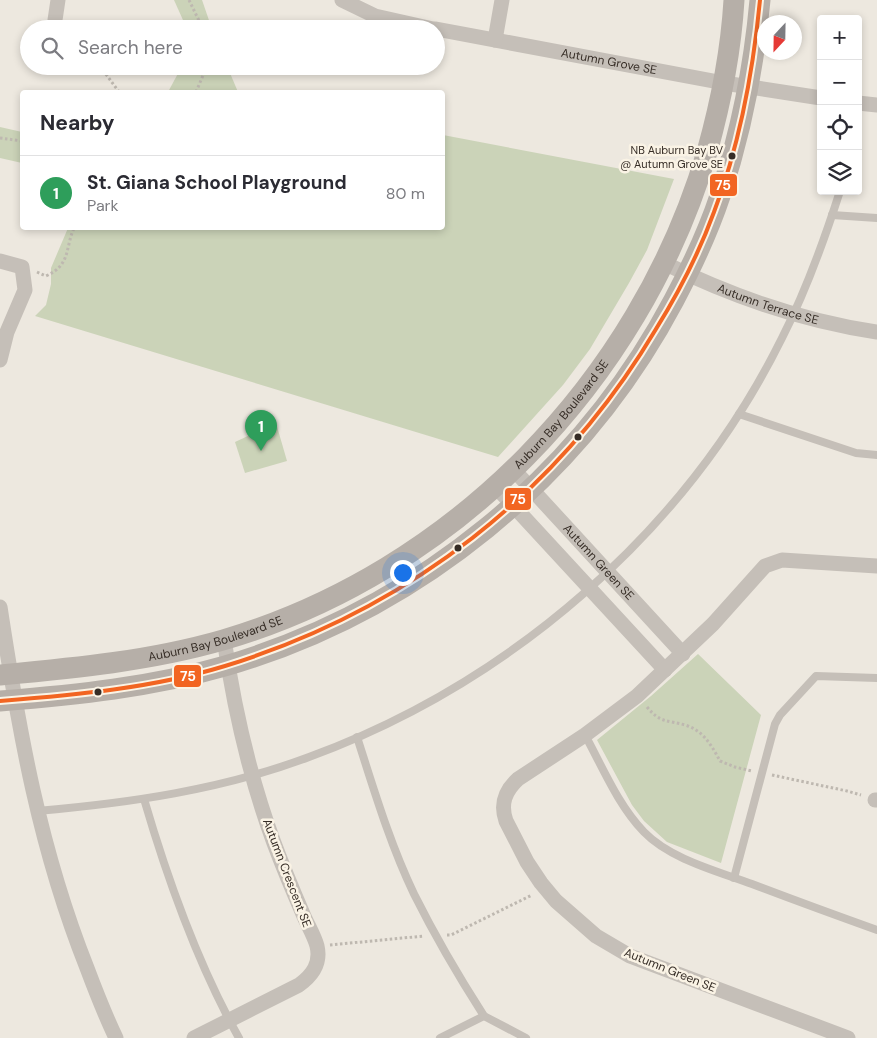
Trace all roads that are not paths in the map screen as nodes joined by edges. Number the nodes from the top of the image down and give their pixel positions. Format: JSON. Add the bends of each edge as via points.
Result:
{"nodes":[{"id":1,"x":58,"y":0,"type":"edge"},
{"id":2,"x":342,"y":0,"type":"edge"},
{"id":3,"x":502,"y":0,"type":"edge"},
{"id":4,"x":734,"y":0,"type":"edge"},
{"id":5,"x":760,"y":0,"type":"edge"},
{"id":6,"x":55,"y":20,"type":"dead end"},
{"id":7,"x":393,"y":20,"type":"edge"},
{"id":8,"x":445,"y":31,"type":"edge"},
{"id":9,"x":495,"y":40,"type":"junction"},
{"id":10,"x":724,"y":83,"type":"junction"},
{"id":11,"x":749,"y":88,"type":"junction"},
{"id":12,"x":817,"y":97,"type":"edge"},
{"id":13,"x":877,"y":105,"type":"edge"},
{"id":14,"x":862,"y":106,"type":"edge"},
{"id":15,"x":839,"y":195,"type":"edge"},
{"id":16,"x":832,"y":215,"type":"junction"},
{"id":17,"x":877,"y":218,"type":"edge"},
{"id":18,"x":0,"y":261,"type":"edge"},
{"id":19,"x":664,"y":263,"type":"junction"},
{"id":20,"x":687,"y":274,"type":"junction"},
{"id":21,"x":793,"y":314,"type":"junction"},
{"id":22,"x":877,"y":332,"type":"edge"},
{"id":23,"x":0,"y":360,"type":"edge"},
{"id":24,"x":739,"y":414,"type":"junction"},
{"id":25,"x":877,"y":455,"type":"edge"},
{"id":26,"x":514,"y":470,"type":"junction"},
{"id":27,"x":496,"y":487,"type":"junction"},
{"id":28,"x":531,"y":489,"type":"junction"},
{"id":29,"x":513,"y":505,"type":"junction"},
{"id":30,"x":877,"y":566,"type":"edge"},
{"id":31,"x":608,"y":572,"type":"junction"},
{"id":32,"x":590,"y":588,"type":"junction"},
{"id":33,"x":0,"y":608,"type":"edge"},
{"id":34,"x":224,"y":639,"type":"junction"},
{"id":35,"x":683,"y":654,"type":"junction"},
{"id":36,"x":227,"y":665,"type":"junction"},
{"id":37,"x":665,"y":670,"type":"junction"},
{"id":38,"x":5,"y":675,"type":"edge"},
{"id":39,"x":877,"y":678,"type":"edge"},
{"id":40,"x":7,"y":700,"type":"edge"},
{"id":41,"x":585,"y":735,"type":"junction"},
{"id":42,"x":358,"y":737,"type":"junction"},
{"id":43,"x":253,"y":775,"type":"junction"},
{"id":44,"x":144,"y":799,"type":"junction"},
{"id":45,"x":37,"y":811,"type":"junction"},
{"id":46,"x":734,"y":878,"type":"junction"},
{"id":47,"x":877,"y":930,"type":"edge"},
{"id":48,"x":484,"y":1016,"type":"junction"},
{"id":49,"x":229,"y":1020,"type":"junction"},
{"id":50,"x":116,"y":1038,"type":"edge"},
{"id":51,"x":194,"y":1038,"type":"edge"},
{"id":52,"x":239,"y":1038,"type":"edge"},
{"id":53,"x":440,"y":1038,"type":"edge"},
{"id":54,"x":526,"y":1038,"type":"edge"},
{"id":55,"x":848,"y":1038,"type":"edge"}],
"edges":[{"from":1,"to":6,"type":"street"},
{"from":2,"to":7,"type":"street","name":"Autumn Grove SE","via":[[375,16]]},
{"from":3,"to":9,"type":"street"},
{"from":4,"to":10,"type":"street","name":"Auburn Bay Boulevard SE"},
{"from":5,"to":11,"type":"street","name":"Auburn Bay Boulevard SE"},
{"from":8,"to":9,"type":"street","name":"Autumn Grove SE"},
{"from":9,"to":10,"type":"street","name":"Autumn Grove SE"},
{"from":10,"to":11,"type":"street","name":"Autumn Grove SE"},
{"from":10,"to":19,"type":"street","name":"Auburn Bay Boulevard SE","via":[[698,179]]},
{"from":11,"to":12,"type":"street","name":"Autumn Grove SE"},
{"from":11,"to":20,"type":"street","name":"Auburn Bay Boulevard SE","via":[[720,197]]},
{"from":13,"to":14,"type":"street"},
{"from":15,"to":16,"type":"lane"},
{"from":16,"to":17,"type":"lane"},
{"from":16,"to":21,"type":"lane"},
{"from":18,"to":23,"type":"street","via":[[22,267],[25,290],[7,332]]},
{"from":19,"to":20,"type":"street","name":"Autumn Terrace SE"},
{"from":19,"to":26,"type":"street","name":"Auburn Bay Boulevard SE","via":[[632,322],[602,367],[562,419]]},
{"from":20,"to":21,"type":"street","name":"Autumn Terrace SE"},
{"from":20,"to":28,"type":"street","name":"Auburn Bay Boulevard SE","via":[[641,357],[620,387],[571,448]]},
{"from":21,"to":22,"type":"street","name":"Autumn Terrace SE"},
{"from":21,"to":24,"type":"lane"},
{"from":24,"to":25,"type":"lane","via":[[856,454]]},
{"from":24,"to":31,"type":"lane","via":[[670,505]]},
{"from":26,"to":27,"type":"street","name":"Auburn Bay Boulevard SE"},
{"from":26,"to":28,"type":"street","name":"Autumn Green SE"},
{"from":27,"to":29,"type":"street","name":"Autumn Green SE"},
{"from":27,"to":34,"type":"street","name":"Auburn Bay Boulevard SE","via":[[415,549],[375,574],[306,609]]},
{"from":28,"to":29,"type":"street","name":"Auburn Bay Boulevard SE"},
{"from":28,"to":31,"type":"street","name":"Autumn Green SE"},
{"from":29,"to":32,"type":"street","name":"Autumn Green SE"},
{"from":29,"to":36,"type":"street","name":"Auburn Bay Boulevard SE","via":[[486,529],[406,586],[316,633]]},
{"from":30,"to":35,"type":"street","name":"Autumn Green SE","via":[[798,560],[782,560],[765,566]]},
{"from":31,"to":32,"type":"lane"},
{"from":31,"to":35,"type":"street","name":"Autumn Green SE"},
{"from":32,"to":37,"type":"street","name":"Autumn Green SE"},
{"from":32,"to":42,"type":"lane","via":[[557,617],[489,666],[429,702]]},
{"from":33,"to":38,"type":"street"},
{"from":34,"to":36,"type":"street","name":"Autumn Crescent SE"},
{"from":34,"to":38,"type":"street","name":"Auburn Bay Boulevard SE","via":[[128,662]]},
{"from":35,"to":37,"type":"street","name":"Autumn Green SE"},
{"from":36,"to":40,"type":"street","name":"Auburn Bay Boulevard SE","via":[[116,689]]},
{"from":36,"to":43,"type":"street","name":"Autumn Crescent SE"},
{"from":37,"to":41,"type":"street","name":"Autumn Green SE"},
{"from":38,"to":40,"type":"street"},
{"from":39,"to":46,"type":"lane","via":[[816,676],[780,715]]},
{"from":40,"to":45,"type":"street"},
{"from":41,"to":46,"type":"lane","via":[[616,793],[645,833],[678,856]]},
{"from":41,"to":55,"type":"street","name":"Autumn Green SE","via":[[518,779],[508,790],[503,804],[506,821],[541,883],[596,936],[630,956]]},
{"from":42,"to":43,"type":"lane"},
{"from":42,"to":48,"type":"lane","via":[[392,840],[414,894]]},
{"from":43,"to":44,"type":"lane"},
{"from":43,"to":49,"type":"street","name":"Autumn Crescent SE","via":[[283,866],[316,946],[317,961],[310,977]]},
{"from":44,"to":45,"type":"lane"},
{"from":44,"to":49,"type":"lane","via":[[188,930]]},
{"from":45,"to":50,"type":"street","via":[[66,914]]},
{"from":46,"to":47,"type":"lane"},
{"from":48,"to":53,"type":"lane"},
{"from":48,"to":54,"type":"lane"},
{"from":49,"to":51,"type":"street","name":"Autumn Crescent SE"},
{"from":49,"to":52,"type":"lane"}]}
